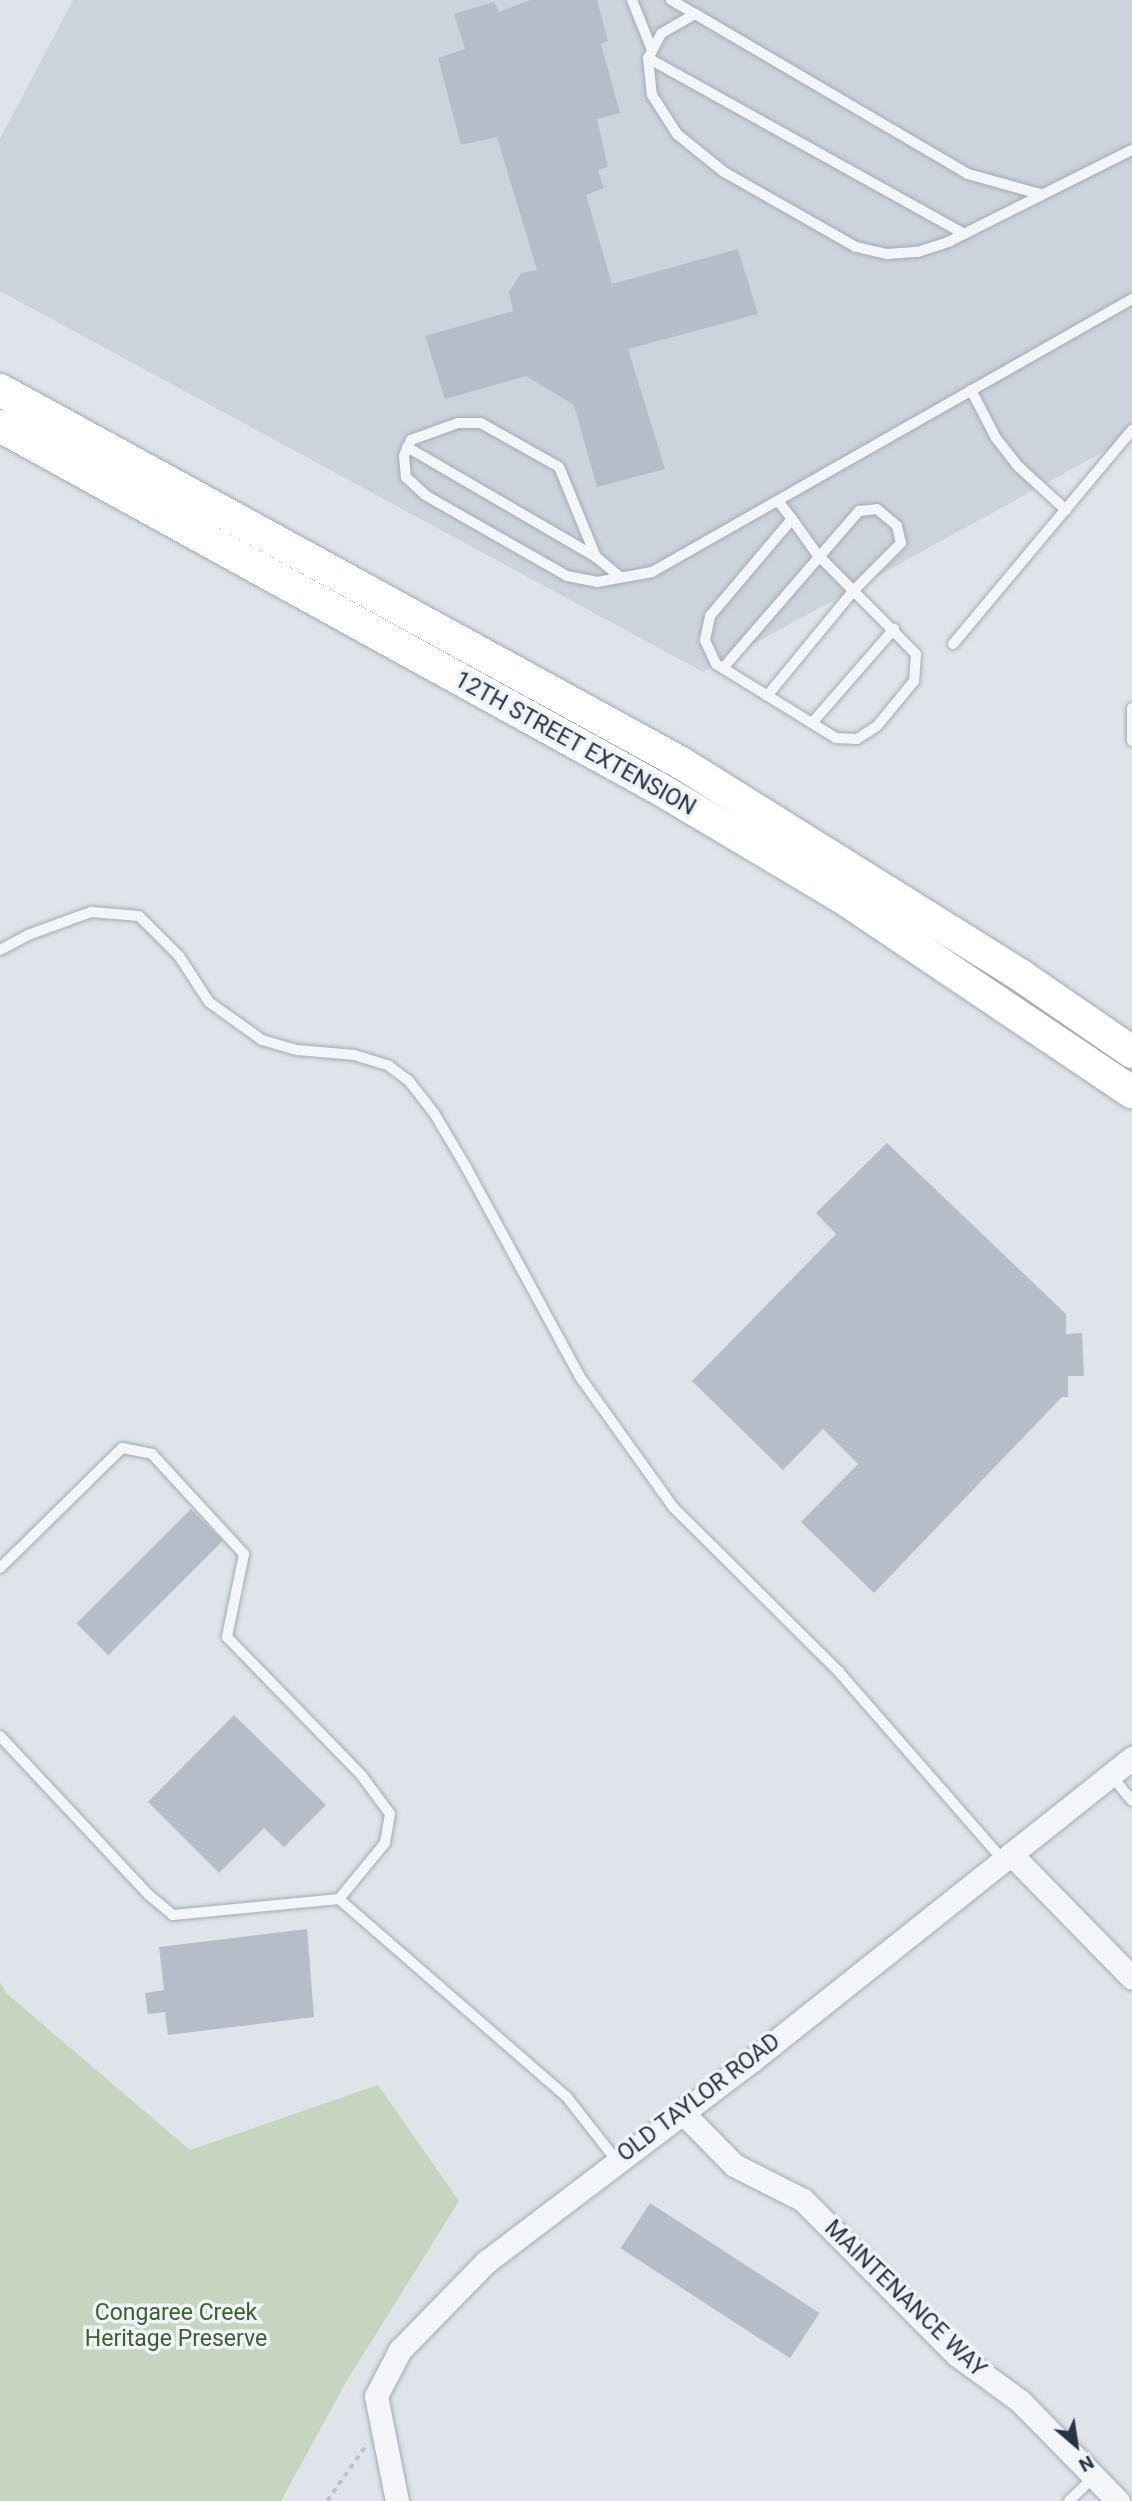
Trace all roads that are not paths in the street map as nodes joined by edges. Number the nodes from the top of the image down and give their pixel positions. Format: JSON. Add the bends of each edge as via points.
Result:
{"nodes":[{"id":1,"x":632,"y":0,"type":"edge"},
{"id":2,"x":671,"y":0,"type":"edge"},
{"id":3,"x":695,"y":14,"type":"junction"},
{"id":4,"x":650,"y":54,"type":"junction"},
{"id":5,"x":1132,"y":150,"type":"edge"},
{"id":6,"x":1040,"y":194,"type":"junction"},
{"id":7,"x":964,"y":234,"type":"junction"},
{"id":8,"x":1132,"y":299,"type":"edge"},
{"id":9,"x":0,"y":390,"type":"edge"},
{"id":10,"x":971,"y":390,"type":"junction"},
{"id":11,"x":0,"y":426,"type":"edge"},
{"id":12,"x":1132,"y":430,"type":"edge"},
{"id":13,"x":407,"y":447,"type":"junction"},
{"id":14,"x":778,"y":500,"type":"junction"},
{"id":15,"x":1066,"y":510,"type":"junction"},
{"id":16,"x":792,"y":519,"type":"junction"},
{"id":17,"x":817,"y":554,"type":"junction"},
{"id":18,"x":596,"y":557,"type":"junction"},
{"id":19,"x":620,"y":577,"type":"junction"},
{"id":20,"x":854,"y":590,"type":"junction"},
{"id":21,"x":894,"y":629,"type":"junction"},
{"id":22,"x":953,"y":644,"type":"dead end"},
{"id":23,"x":723,"y":668,"type":"junction"},
{"id":24,"x":767,"y":696,"type":"junction"},
{"id":25,"x":1132,"y":708,"type":"edge"},
{"id":26,"x":812,"y":723,"type":"junction"},
{"id":27,"x":1132,"y":741,"type":"edge"},
{"id":28,"x":0,"y":950,"type":"edge"},
{"id":29,"x":1132,"y":1052,"type":"edge"},
{"id":30,"x":1132,"y":1092,"type":"edge"},
{"id":31,"x":0,"y":1568,"type":"edge"},
{"id":32,"x":0,"y":1736,"type":"edge"},
{"id":33,"x":1132,"y":1758,"type":"edge"},
{"id":34,"x":1111,"y":1775,"type":"junction"},
{"id":35,"x":1132,"y":1801,"type":"edge"},
{"id":36,"x":1007,"y":1857,"type":"junction"},
{"id":37,"x":339,"y":1899,"type":"junction"},
{"id":38,"x":1132,"y":1978,"type":"edge"},
{"id":39,"x":682,"y":2112,"type":"junction"},
{"id":40,"x":617,"y":2161,"type":"junction"},
{"id":41,"x":1094,"y":2477,"type":"junction"},
{"id":42,"x":397,"y":2501,"type":"edge"},
{"id":43,"x":1069,"y":2501,"type":"edge"},
{"id":44,"x":1118,"y":2501,"type":"edge"}],
"edges":[{"from":1,"to":4,"type":"lane"},
{"from":2,"to":3,"type":"lane"},
{"from":3,"to":4,"type":"lane","via":[[661,34]]},
{"from":3,"to":6,"type":"lane","via":[[968,174]]},
{"from":4,"to":7,"type":"lane"},
{"from":4,"to":7,"type":"lane","via":[[652,95],[677,134],[724,172],[856,247],[887,254],[918,252]]},
{"from":5,"to":6,"type":"lane"},
{"from":6,"to":7,"type":"lane"},
{"from":8,"to":10,"type":"lane"},
{"from":9,"to":29,"type":"main road","name":"12TH STREET EXTENSION","via":[[681,763],[1009,968]]},
{"from":10,"to":14,"type":"lane"},
{"from":10,"to":15,"type":"lane","via":[[996,438],[1019,467]]},
{"from":11,"to":30,"type":"main road","name":"12TH STREET EXTENSION","via":[[658,788],[840,896]]},
{"from":12,"to":15,"type":"lane"},
{"from":13,"to":18,"type":"lane"},
{"from":13,"to":18,"type":"lane","via":[[411,440],[458,423],[481,423],[559,467]]},
{"from":13,"to":19,"type":"lane","via":[[406,477],[425,495],[567,576],[597,582]]},
{"from":14,"to":16,"type":"lane"},
{"from":14,"to":19,"type":"lane","via":[[652,572]]},
{"from":15,"to":22,"type":"lane"},
{"from":16,"to":17,"type":"lane"},
{"from":16,"to":23,"type":"lane","via":[[710,616],[705,640]]},
{"from":17,"to":20,"type":"lane"},
{"from":17,"to":20,"type":"lane","via":[[859,511],[877,509],[897,526],[901,543]]},
{"from":17,"to":23,"type":"lane"},
{"from":18,"to":19,"type":"lane"},
{"from":20,"to":21,"type":"lane"},
{"from":20,"to":24,"type":"lane"},
{"from":21,"to":26,"type":"lane"},
{"from":21,"to":26,"type":"lane","via":[[916,654],[914,681],[877,726],[857,740],[835,738]]},
{"from":23,"to":24,"type":"lane"},
{"from":24,"to":26,"type":"lane"},
{"from":25,"to":27,"type":"lane"},
{"from":28,"to":36,"type":"lane","via":[[91,912],[139,916],[179,956],[209,1002],[262,1040],[298,1050],[354,1055],[389,1066],[409,1081],[434,1113],[580,1377],[673,1507],[839,1672]]},
{"from":31,"to":37,"type":"lane","via":[[122,1448],[152,1454],[244,1554],[227,1637],[362,1776],[390,1814],[385,1843]]},
{"from":32,"to":37,"type":"lane","via":[[173,1915]]},
{"from":33,"to":34,"type":"street","name":"OLD TAYLOR ROAD"},
{"from":34,"to":35,"type":"lane"},
{"from":34,"to":36,"type":"street","name":"OLD TAYLOR ROAD"},
{"from":36,"to":38,"type":"street"},
{"from":36,"to":39,"type":"street","name":"OLD TAYLOR ROAD"},
{"from":37,"to":40,"type":"lane","via":[[566,2096]]},
{"from":39,"to":40,"type":"street","name":"OLD TAYLOR ROAD"},
{"from":39,"to":41,"type":"street","name":"MAINTENANCE WAY","via":[[734,2165],[803,2200],[957,2356],[1020,2400]]},
{"from":40,"to":42,"type":"street","name":"OLD TAYLOR ROAD","via":[[512,2239],[400,2350],[376,2396]]},
{"from":41,"to":43,"type":"lane"},
{"from":41,"to":44,"type":"street","name":"MAINTENANCE WAY"}]}
